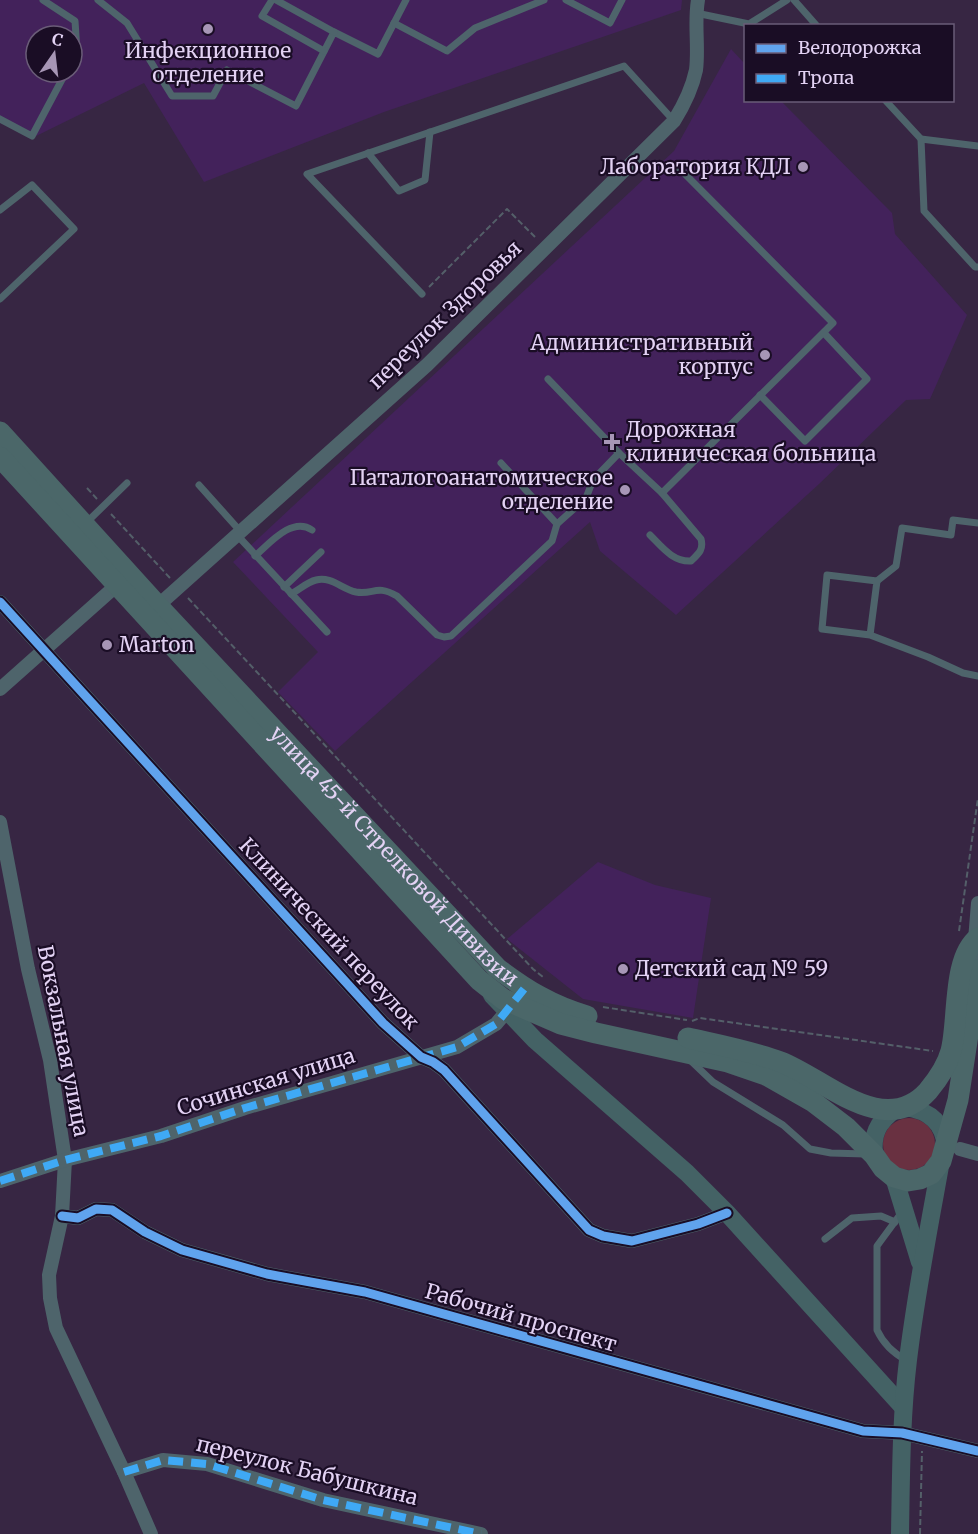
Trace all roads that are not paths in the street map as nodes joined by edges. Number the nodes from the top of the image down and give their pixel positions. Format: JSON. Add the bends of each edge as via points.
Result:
{"nodes":[{"id":1,"x":43,"y":0,"type":"edge"},
{"id":2,"x":98,"y":0,"type":"edge"},
{"id":3,"x":272,"y":0,"type":"edge"},
{"id":4,"x":276,"y":0,"type":"edge"},
{"id":5,"x":406,"y":0,"type":"edge"},
{"id":6,"x":544,"y":0,"type":"edge"},
{"id":7,"x":566,"y":0,"type":"edge"},
{"id":8,"x":622,"y":0,"type":"edge"},
{"id":9,"x":787,"y":0,"type":"edge"},
{"id":10,"x":794,"y":0,"type":"edge"},
{"id":11,"x":697,"y":7,"type":"edge"},
{"id":12,"x":394,"y":23,"type":"junction"},
{"id":13,"x":75,"y":24,"type":"edge"},
{"id":14,"x":815,"y":24,"type":"edge"},
{"id":15,"x":334,"y":32,"type":"junction"},
{"id":16,"x":324,"y":51,"type":"junction"},
{"id":17,"x":60,"y":84,"type":"edge"},
{"id":18,"x":887,"y":102,"type":"edge"},
{"id":19,"x":0,"y":119,"type":"edge"},
{"id":20,"x":674,"y":121,"type":"junction"},
{"id":21,"x":430,"y":132,"type":"junction"},
{"id":22,"x":921,"y":140,"type":"junction"},
{"id":23,"x":978,"y":146,"type":"edge"},
{"id":24,"x":368,"y":153,"type":"junction"},
{"id":25,"x":678,"y":167,"type":"dead end"},
{"id":26,"x":0,"y":210,"type":"edge"},
{"id":27,"x":978,"y":267,"type":"edge"},
{"id":28,"x":422,"y":294,"type":"road end"},
{"id":29,"x":0,"y":299,"type":"edge"},
{"id":30,"x":824,"y":333,"type":"junction"},
{"id":31,"x":548,"y":379,"type":"dead end"},
{"id":32,"x":760,"y":395,"type":"junction"},
{"id":33,"x":0,"y":432,"type":"edge"},
{"id":34,"x":620,"y":453,"type":"junction"},
{"id":35,"x":0,"y":457,"type":"edge"},
{"id":36,"x":501,"y":463,"type":"dead end"},
{"id":37,"x":128,"y":483,"type":"dead end"},
{"id":38,"x":199,"y":485,"type":"dead end"},
{"id":39,"x":662,"y":493,"type":"junction"},
{"id":40,"x":978,"y":523,"type":"edge"},
{"id":41,"x":84,"y":524,"type":"junction"},
{"id":42,"x":558,"y":524,"type":"junction"},
{"id":43,"x":312,"y":530,"type":"dead end"},
{"id":44,"x":239,"y":534,"type":"junction"},
{"id":45,"x":650,"y":536,"type":"dead end"},
{"id":46,"x":321,"y":552,"type":"dead end"},
{"id":47,"x":255,"y":556,"type":"junction"},
{"id":48,"x":877,"y":581,"type":"junction"},
{"id":49,"x":117,"y":585,"type":"junction"},
{"id":50,"x":284,"y":587,"type":"junction"},
{"id":51,"x":291,"y":594,"type":"junction"},
{"id":52,"x":0,"y":602,"type":"edge"},
{"id":53,"x":152,"y":611,"type":"junction"},
{"id":54,"x":327,"y":632,"type":"dead end"},
{"id":55,"x":870,"y":635,"type":"junction"},
{"id":56,"x":45,"y":651,"type":"junction"},
{"id":57,"x":978,"y":676,"type":"edge"},
{"id":58,"x":0,"y":689,"type":"edge"},
{"id":59,"x":0,"y":822,"type":"edge"},
{"id":60,"x":978,"y":903,"type":"edge"},
{"id":61,"x":972,"y":943,"type":"edge"},
{"id":62,"x":978,"y":970,"type":"edge"},
{"id":63,"x":514,"y":1002,"type":"junction"},
{"id":64,"x":674,"y":1049,"type":"junction"},
{"id":65,"x":421,"y":1057,"type":"junction"},
{"id":66,"x":900,"y":1109,"type":"junction"},
{"id":67,"x":949,"y":1152,"type":"junction"},
{"id":68,"x":978,"y":1154,"type":"edge"},
{"id":69,"x":874,"y":1155,"type":"junction"},
{"id":70,"x":65,"y":1160,"type":"junction"},
{"id":71,"x":894,"y":1177,"type":"junction"},
{"id":72,"x":0,"y":1181,"type":"edge"},
{"id":73,"x":727,"y":1213,"type":"junction"},
{"id":74,"x":900,"y":1215,"type":"junction"},
{"id":75,"x":62,"y":1216,"type":"junction"},
{"id":76,"x":825,"y":1239,"type":"dead end"},
{"id":77,"x":922,"y":1266,"type":"junction"},
{"id":78,"x":908,"y":1360,"type":"junction"},
{"id":79,"x":903,"y":1407,"type":"junction"},
{"id":80,"x":902,"y":1433,"type":"junction"},
{"id":81,"x":978,"y":1451,"type":"edge"},
{"id":82,"x":124,"y":1472,"type":"junction"},
{"id":83,"x":151,"y":1534,"type":"edge"},
{"id":84,"x":480,"y":1534,"type":"edge"},
{"id":85,"x":900,"y":1534,"type":"edge"}],
"edges":[{"from":1,"to":13,"type":"lane"},
{"from":2,"to":16,"type":"lane","via":[[127,23],[172,96],[213,96],[227,70],[296,106]]},
{"from":3,"to":16,"type":"lane","via":[[262,16]]},
{"from":4,"to":15,"type":"lane"},
{"from":5,"to":12,"type":"lane"},
{"from":6,"to":12,"type":"lane","via":[[475,28],[447,51]]},
{"from":7,"to":8,"type":"lane","via":[[610,23]]},
{"from":9,"to":11,"type":"lane","via":[[749,24]]},
{"from":10,"to":14,"type":"lane"},
{"from":11,"to":20,"type":"street","name":"переулок Здоровья","via":[[696,68],[688,98]]},
{"from":12,"to":15,"type":"lane","via":[[378,54]]},
{"from":15,"to":16,"type":"lane"},
{"from":17,"to":19,"type":"lane","via":[[32,136]]},
{"from":18,"to":22,"type":"lane"},
{"from":20,"to":21,"type":"lane","via":[[624,66]]},
{"from":20,"to":44,"type":"street","name":"переулок Здоровья","via":[[426,365]]},
{"from":21,"to":24,"type":"lane"},
{"from":21,"to":24,"type":"lane","via":[[425,180],[399,192]]},
{"from":22,"to":23,"type":"lane"},
{"from":22,"to":27,"type":"lane","via":[[924,211]]},
{"from":24,"to":28,"type":"lane","via":[[307,174]]},
{"from":25,"to":30,"type":"lane","via":[[833,323]]},
{"from":26,"to":29,"type":"lane","via":[[32,184],[74,229]]},
{"from":30,"to":32,"type":"lane"},
{"from":30,"to":32,"type":"lane","via":[[867,379],[805,441]]},
{"from":31,"to":34,"type":"lane"},
{"from":32,"to":39,"type":"lane"},
{"from":33,"to":41,"type":"main road","name":"улица 45-й Стрелковой Дивизии"},
{"from":34,"to":39,"type":"lane"},
{"from":34,"to":42,"type":"lane","via":[[593,480],[586,498]]},
{"from":35,"to":49,"type":"main road","name":"улица 45-й Стрелковой Дивизии"},
{"from":36,"to":42,"type":"lane"},
{"from":37,"to":41,"type":"lane"},
{"from":38,"to":44,"type":"lane"},
{"from":39,"to":45,"type":"lane","via":[[701,539],[701,551],[684,562],[675,559]]},
{"from":40,"to":48,"type":"lane","via":[[953,520],[951,535],[902,528],[896,566]]},
{"from":41,"to":53,"type":"main road","name":"улица 45-й Стрелковой Дивизии"},
{"from":42,"to":51,"type":"lane","via":[[552,541],[451,636],[437,635],[397,596],[380,589],[357,592],[322,579]]},
{"from":43,"to":47,"type":"lane","via":[[307,527],[282,533]]},
{"from":44,"to":47,"type":"lane"},
{"from":44,"to":53,"type":"street","name":"переулок Здоровья"},
{"from":46,"to":50,"type":"lane"},
{"from":47,"to":50,"type":"lane"},
{"from":48,"to":55,"type":"lane"},
{"from":48,"to":55,"type":"lane","via":[[827,575],[822,629]]},
{"from":49,"to":53,"type":"main road","name":"улица 45-й Стрелковой Дивизии"},
{"from":49,"to":56,"type":"street"},
{"from":50,"to":51,"type":"lane"},
{"from":51,"to":54,"type":"lane"},
{"from":52,"to":56,"type":"street","name":"Клинический переулок"},
{"from":53,"to":63,"type":"main road","name":"улица 45-й Стрелковой Дивизии","via":[[497,968]]},
{"from":53,"to":63,"type":"main road","name":"улица 45-й Стрелковой Дивизии","via":[[479,981],[503,999]]},
{"from":55,"to":57,"type":"lane","via":[[963,674]]},
{"from":56,"to":58,"type":"street"},
{"from":56,"to":65,"type":"street","name":"Клинический переулок","via":[[383,1023]]},
{"from":59,"to":70,"type":"street","name":"Вокзальная улица","via":[[50,1060]]},
{"from":60,"to":61,"type":"street"},
{"from":61,"to":66,"type":"main road","via":[[963,963],[951,1051],[945,1066],[923,1096]]},
{"from":62,"to":67,"type":"main road"},
{"from":63,"to":64,"type":"main road","name":"улица 45-й Стрелковой Дивизии","via":[[578,1029]]},
{"from":63,"to":65,"type":"street","name":"Сочинская улица","via":[[496,1024],[473,1038]]},
{"from":63,"to":66,"type":"main road","name":"улица 45-й Стрелковой Дивизии","via":[[544,1001],[599,1019],[740,1049],[793,1067],[846,1098]]},
{"from":63,"to":73,"type":"main road","via":[[535,1040]]},
{"from":64,"to":69,"type":"main road","name":"улица 45-й Стрелковой Дивизии","via":[[766,1075],[812,1101]]},
{"from":64,"to":69,"type":"lane","via":[[712,1082],[783,1125],[810,1149]]},
{"from":65,"to":70,"type":"street","name":"Сочинская улица","via":[[161,1136]]},
{"from":65,"to":73,"type":"street","name":"Клинический переулок","via":[[444,1070],[590,1230],[632,1242]]},
{"from":66,"to":67,"type":"main road","via":[[920,1109],[933,1116]]},
{"from":66,"to":69,"type":"main road","via":[[883,1118],[876,1129]]},
{"from":67,"to":68,"type":"street"},
{"from":67,"to":71,"type":"main road","via":[[931,1174],[920,1179]]},
{"from":67,"to":77,"type":"main road"},
{"from":69,"to":71,"type":"main road"},
{"from":70,"to":72,"type":"street","name":"Сочинская улица"},
{"from":70,"to":75,"type":"street","name":"Вокзальная улица"},
{"from":71,"to":74,"type":"main road"},
{"from":73,"to":79,"type":"main road"},
{"from":74,"to":76,"type":"lane","via":[[852,1218]]},
{"from":74,"to":77,"type":"main road"},
{"from":74,"to":78,"type":"lane","via":[[877,1246],[877,1330],[881,1340]]},
{"from":75,"to":80,"type":"street","name":"Рабочий проспект","via":[[78,1218],[96,1209],[112,1210],[144,1232],[182,1250],[267,1274],[365,1293],[863,1431]]},
{"from":75,"to":82,"type":"street","name":"Вокзальная улица","via":[[49,1275],[56,1328]]},
{"from":77,"to":78,"type":"main road"},
{"from":78,"to":79,"type":"main road"},
{"from":79,"to":80,"type":"main road"},
{"from":80,"to":81,"type":"street","name":"Рабочий проспект"},
{"from":80,"to":85,"type":"main road"},
{"from":82,"to":83,"type":"street","name":"Вокзальная улица"},
{"from":82,"to":84,"type":"street","name":"переулок Бабушкина","via":[[163,1460],[207,1464],[323,1500]]}]}
